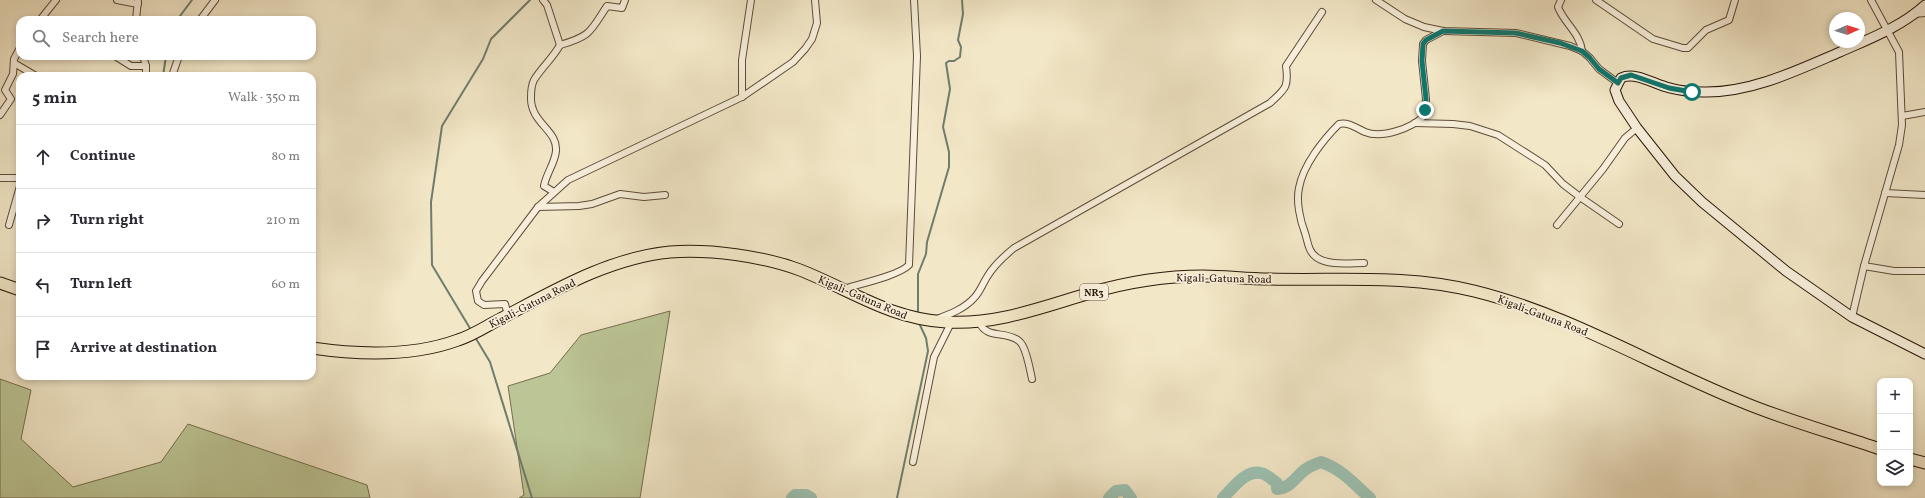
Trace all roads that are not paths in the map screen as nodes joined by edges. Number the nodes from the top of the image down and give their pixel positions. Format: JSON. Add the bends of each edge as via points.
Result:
{"nodes":[{"id":1,"x":56,"y":0,"type":"edge"},
{"id":2,"x":117,"y":0,"type":"edge"},
{"id":3,"x":215,"y":0,"type":"edge"},
{"id":4,"x":543,"y":0,"type":"edge"},
{"id":5,"x":625,"y":0,"type":"edge"},
{"id":6,"x":751,"y":0,"type":"edge"},
{"id":7,"x":815,"y":0,"type":"edge"},
{"id":8,"x":914,"y":0,"type":"edge"},
{"id":9,"x":1376,"y":0,"type":"edge"},
{"id":10,"x":1561,"y":0,"type":"edge"},
{"id":11,"x":1596,"y":0,"type":"edge"},
{"id":12,"x":1735,"y":0,"type":"edge"},
{"id":13,"x":1871,"y":0,"type":"edge"},
{"id":14,"x":138,"y":2,"type":"edge"},
{"id":15,"x":1925,"y":5,"type":"edge"},
{"id":16,"x":1322,"y":12,"type":"dead end"},
{"id":17,"x":1925,"y":13,"type":"edge"},
{"id":18,"x":1913,"y":15,"type":"junction"},
{"id":19,"x":43,"y":16,"type":"edge"},
{"id":20,"x":136,"y":16,"type":"edge"},
{"id":21,"x":203,"y":16,"type":"edge"},
{"id":22,"x":1887,"y":30,"type":"junction"},
{"id":23,"x":1443,"y":31,"type":"junction"},
{"id":24,"x":560,"y":45,"type":"junction"},
{"id":25,"x":1582,"y":51,"type":"junction"},
{"id":26,"x":16,"y":55,"type":"edge"},
{"id":27,"x":121,"y":60,"type":"edge"},
{"id":28,"x":144,"y":60,"type":"edge"},
{"id":29,"x":178,"y":60,"type":"edge"},
{"id":30,"x":14,"y":63,"type":"junction"},
{"id":31,"x":146,"y":66,"type":"junction"},
{"id":32,"x":29,"y":72,"type":"edge"},
{"id":33,"x":146,"y":72,"type":"edge"},
{"id":34,"x":173,"y":72,"type":"edge"},
{"id":35,"x":1618,"y":83,"type":"junction"},
{"id":36,"x":742,"y":97,"type":"junction"},
{"id":37,"x":1925,"y":112,"type":"edge"},
{"id":38,"x":0,"y":115,"type":"edge"},
{"id":39,"x":1902,"y":116,"type":"junction"},
{"id":40,"x":1415,"y":123,"type":"junction"},
{"id":41,"x":1637,"y":128,"type":"junction"},
{"id":42,"x":0,"y":178,"type":"edge"},
{"id":43,"x":16,"y":178,"type":"edge"},
{"id":44,"x":554,"y":192,"type":"junction"},
{"id":45,"x":1885,"y":193,"type":"junction"},
{"id":46,"x":665,"y":195,"type":"dead end"},
{"id":47,"x":1925,"y":195,"type":"edge"},
{"id":48,"x":1580,"y":197,"type":"junction"},
{"id":49,"x":16,"y":201,"type":"edge"},
{"id":50,"x":538,"y":207,"type":"junction"},
{"id":51,"x":1619,"y":224,"type":"dead end"},
{"id":52,"x":1557,"y":225,"type":"dead end"},
{"id":53,"x":9,"y":226,"type":"dead end"},
{"id":54,"x":1364,"y":263,"type":"dead end"},
{"id":55,"x":1864,"y":266,"type":"junction"},
{"id":56,"x":1925,"y":271,"type":"edge"},
{"id":57,"x":0,"y":283,"type":"edge"},
{"id":58,"x":16,"y":289,"type":"edge"},
{"id":59,"x":843,"y":289,"type":"junction"},
{"id":60,"x":508,"y":315,"type":"junction"},
{"id":61,"x":1852,"y":317,"type":"junction"},
{"id":62,"x":931,"y":321,"type":"junction"},
{"id":63,"x":951,"y":322,"type":"junction"},
{"id":64,"x":979,"y":322,"type":"junction"},
{"id":65,"x":316,"y":349,"type":"edge"},
{"id":66,"x":1925,"y":354,"type":"edge"},
{"id":67,"x":1032,"y":379,"type":"dead end"},
{"id":68,"x":1877,"y":448,"type":"edge"},
{"id":69,"x":1913,"y":460,"type":"edge"},
{"id":70,"x":913,"y":462,"type":"dead end"},
{"id":71,"x":1925,"y":463,"type":"edge"}],
"edges":[{"from":1,"to":19,"type":"street"},
{"from":2,"to":14,"type":"street"},
{"from":3,"to":21,"type":"street"},
{"from":4,"to":24,"type":"street"},
{"from":5,"to":24,"type":"street","via":[[622,8],[607,6],[583,38]]},
{"from":6,"to":36,"type":"street","via":[[742,60]]},
{"from":7,"to":36,"type":"street","via":[[817,23],[812,39],[805,49],[793,62]]},
{"from":8,"to":59,"type":"street","via":[[917,56],[909,265],[893,274]]},
{"from":9,"to":23,"type":"street","via":[[1405,19]]},
{"from":10,"to":25,"type":"street","via":[[1558,7],[1560,13],[1581,42]]},
{"from":11,"to":12,"type":"street","via":[[1653,39],[1688,48],[1706,30],[1729,20]]},
{"from":13,"to":22,"type":"street"},
{"from":14,"to":20,"type":"street"},
{"from":15,"to":18,"type":"main road"},
{"from":16,"to":62,"type":"street","via":[[1286,66],[1286,86],[1270,103],[1014,248],[998,261],[974,299],[965,306]]},
{"from":17,"to":18,"type":"street"},
{"from":18,"to":22,"type":"main road"},
{"from":22,"to":35,"type":"main road","via":[[1795,71],[1741,88],[1711,92],[1687,91],[1669,88],[1631,75],[1621,78]]},
{"from":22,"to":39,"type":"street","via":[[1899,52]]},
{"from":23,"to":25,"type":"street","via":[[1516,33]]},
{"from":23,"to":40,"type":"street","via":[[1423,44],[1426,104],[1424,116]]},
{"from":24,"to":44,"type":"street","via":[[534,80],[530,107],[553,136],[556,151],[544,186]]},
{"from":25,"to":35,"type":"street","via":[[1599,69]]},
{"from":26,"to":30,"type":"street"},
{"from":27,"to":31,"type":"street","via":[[131,66]]},
{"from":28,"to":31,"type":"street"},
{"from":29,"to":34,"type":"street"},
{"from":30,"to":32,"type":"street"},
{"from":30,"to":38,"type":"street","via":[[13,74],[5,90],[11,99]]},
{"from":31,"to":33,"type":"street"},
{"from":35,"to":41,"type":"main road","via":[[1615,90],[1619,101]]},
{"from":36,"to":44,"type":"street","via":[[568,180]]},
{"from":37,"to":39,"type":"street"},
{"from":39,"to":45,"type":"street","via":[[1899,145]]},
{"from":40,"to":48,"type":"street","via":[[1470,126],[1498,135],[1546,165],[1563,184]]},
{"from":40,"to":54,"type":"street","via":[[1394,133],[1367,133],[1346,123],[1339,124],[1310,161],[1298,188],[1298,201],[1308,247],[1317,257],[1327,262]]},
{"from":41,"to":48,"type":"street","via":[[1625,138]]},
{"from":41,"to":61,"type":"main road","via":[[1675,176],[1702,202],[1786,271]]},
{"from":42,"to":43,"type":"street"},
{"from":44,"to":50,"type":"street"},
{"from":45,"to":47,"type":"street"},
{"from":45,"to":55,"type":"street"},
{"from":46,"to":50,"type":"street","via":[[644,197],[620,194],[592,204]]},
{"from":48,"to":51,"type":"street"},
{"from":48,"to":52,"type":"street"},
{"from":49,"to":53,"type":"street"},
{"from":50,"to":60,"type":"street","via":[[476,291],[478,301],[484,305],[505,304]]},
{"from":55,"to":56,"type":"street","via":[[1894,271]]},
{"from":55,"to":61,"type":"street"},
{"from":57,"to":58,"type":"highway"},
{"from":59,"to":60,"type":"highway","name":"Kigali-Gatuna Road","number":"NR3","via":[[786,265],[740,256],[671,252],[601,269],[570,282]]},
{"from":59,"to":62,"type":"highway","name":"Kigali-Gatuna Road","number":"NR3","via":[[903,316]]},
{"from":60,"to":65,"type":"highway","name":"Kigali-Gatuna Road","number":"NR3","via":[[462,339],[438,347],[370,354]]},
{"from":61,"to":66,"type":"main road"},
{"from":62,"to":63,"type":"highway","name":"Kigali-Gatuna Road","number":"NR3"},
{"from":63,"to":64,"type":"highway","name":"Kigali-Gatuna Road","number":"NR3"},
{"from":63,"to":70,"type":"street","via":[[934,357]]},
{"from":64,"to":67,"type":"street","via":[[988,332],[1018,340],[1022,345]]},
{"from":64,"to":68,"type":"highway","name":"Kigali-Gatuna Road","number":"NR3","via":[[1030,312],[1091,292],[1142,280],[1172,277],[1417,281],[1472,290],[1525,306],[1738,401]]},
{"from":69,"to":71,"type":"highway"}]}
